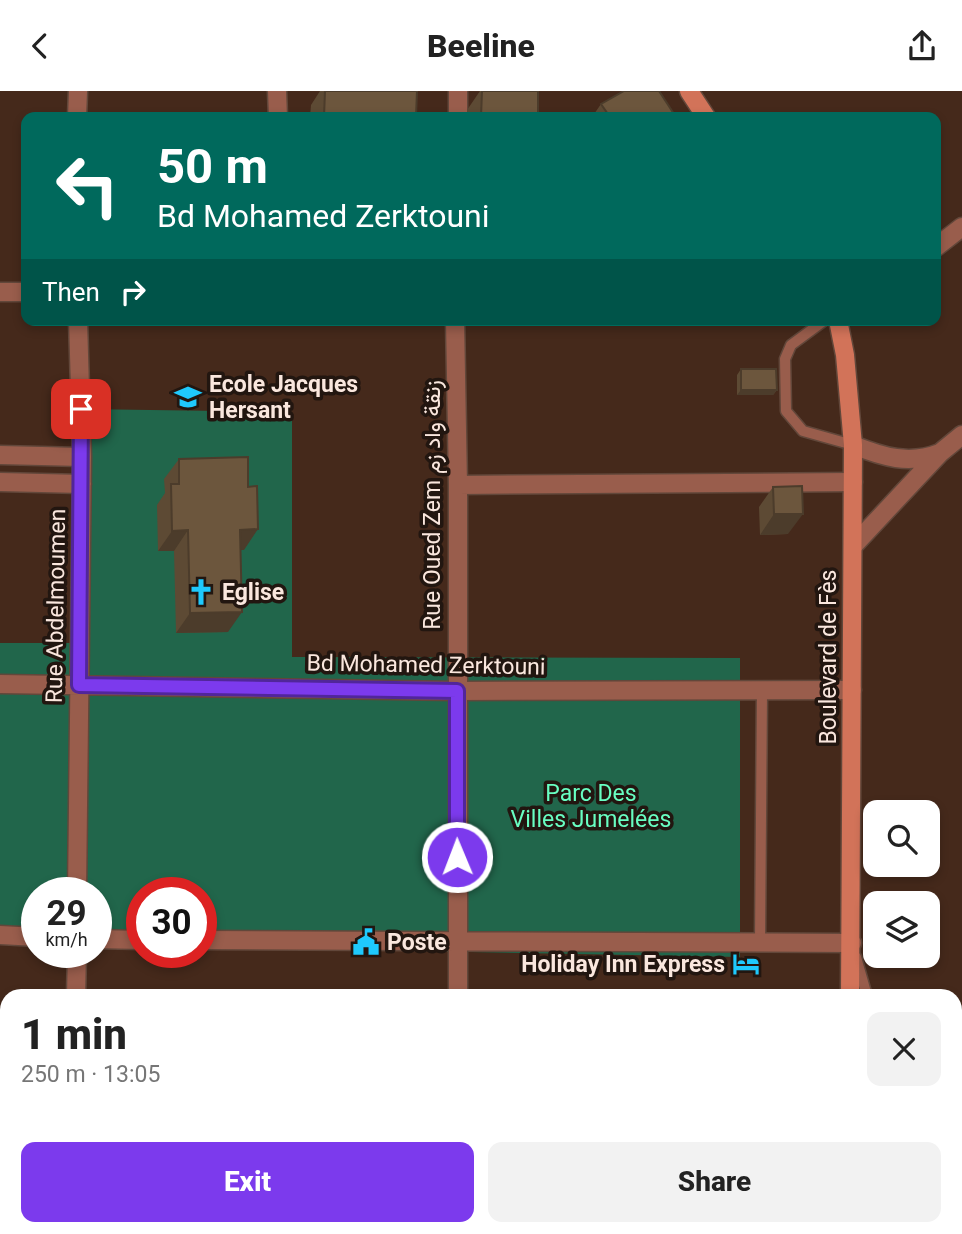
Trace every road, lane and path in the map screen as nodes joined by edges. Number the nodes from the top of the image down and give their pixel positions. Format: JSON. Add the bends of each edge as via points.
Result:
{"nodes":[{"id":1,"x":78,"y":91,"type":"edge"},
{"id":2,"x":277,"y":91,"type":"edge"},
{"id":3,"x":458,"y":91,"type":"edge"},
{"id":4,"x":690,"y":91,"type":"edge"},
{"id":5,"x":78,"y":112,"type":"edge"},
{"id":6,"x":278,"y":112,"type":"edge"},
{"id":7,"x":458,"y":112,"type":"edge"},
{"id":8,"x":703,"y":112,"type":"edge"},
{"id":9,"x":962,"y":227,"type":"edge"},
{"id":10,"x":941,"y":243,"type":"edge"},
{"id":11,"x":0,"y":292,"type":"edge"},
{"id":12,"x":21,"y":292,"type":"edge"},
{"id":13,"x":78,"y":326,"type":"edge"},
{"id":14,"x":455,"y":326,"type":"edge"},
{"id":15,"x":817,"y":326,"type":"edge"},
{"id":16,"x":839,"y":326,"type":"edge"},
{"id":17,"x":962,"y":435,"type":"edge"},
{"id":18,"x":853,"y":445,"type":"junction"},
{"id":19,"x":940,"y":453,"type":"junction"},
{"id":20,"x":0,"y":455,"type":"edge"},
{"id":21,"x":82,"y":457,"type":"junction"},
{"id":22,"x":0,"y":482,"type":"edge"},
{"id":23,"x":853,"y":482,"type":"junction"},
{"id":24,"x":82,"y":484,"type":"junction"},
{"id":25,"x":458,"y":485,"type":"junction"},
{"id":26,"x":853,"y":547,"type":"junction"},
{"id":27,"x":0,"y":684,"type":"edge"},
{"id":28,"x":79,"y":685,"type":"junction"},
{"id":29,"x":852,"y":690,"type":"junction"},
{"id":30,"x":457,"y":691,"type":"junction"},
{"id":31,"x":762,"y":691,"type":"junction"},
{"id":32,"x":77,"y":877,"type":"edge"},
{"id":33,"x":0,"y":935,"type":"edge"},
{"id":34,"x":21,"y":936,"type":"edge"},
{"id":35,"x":217,"y":940,"type":"edge"},
{"id":36,"x":459,"y":941,"type":"junction"},
{"id":37,"x":760,"y":942,"type":"junction"},
{"id":38,"x":852,"y":943,"type":"junction"},
{"id":39,"x":77,"y":968,"type":"edge"},
{"id":40,"x":76,"y":989,"type":"edge"},
{"id":41,"x":458,"y":989,"type":"edge"},
{"id":42,"x":850,"y":989,"type":"edge"},
{"id":43,"x":865,"y":989,"type":"edge"}],
"edges":[{"from":1,"to":5,"type":"street"},
{"from":2,"to":6,"type":"street"},
{"from":3,"to":7,"type":"street"},
{"from":4,"to":8,"type":"street"},
{"from":9,"to":10,"type":"street"},
{"from":11,"to":12,"type":"street"},
{"from":13,"to":21,"type":"street","name":"Rue Abdelmoumen"},
{"from":14,"to":25,"type":"street","name":"Rue Oued Zem زنقة واد زم"},
{"from":15,"to":18,"type":"lane","via":[[791,345],[785,359],[786,411],[803,431]]},
{"from":16,"to":18,"type":"street","name":"Boulevard de Fès"},
{"from":17,"to":19,"type":"street"},
{"from":18,"to":19,"type":"street","via":[[898,460],[922,460]]},
{"from":18,"to":23,"type":"street","name":"Boulevard de Fès"},
{"from":19,"to":26,"type":"street"},
{"from":20,"to":21,"type":"street"},
{"from":21,"to":24,"type":"street","name":"Rue Abdelmoumen"},
{"from":22,"to":24,"type":"street"},
{"from":23,"to":25,"type":"street"},
{"from":23,"to":26,"type":"street","name":"Boulevard de Fès"},
{"from":24,"to":28,"type":"street","name":"Rue Abdelmoumen"},
{"from":25,"to":30,"type":"street","name":"Rue Oued Zem زنقة واد زم"},
{"from":26,"to":29,"type":"street","name":"Boulevard de Fès"},
{"from":27,"to":28,"type":"street","name":"Bd Mohamed Zerktouni"},
{"from":28,"to":30,"type":"street","name":"Bd Mohamed Zerktouni"},
{"from":28,"to":32,"type":"street","name":"Rue Abdelmoumen"},
{"from":29,"to":31,"type":"street","name":"Bd Mohamed Zerktouni"},
{"from":29,"to":38,"type":"street","name":"Boulevard de Fès"},
{"from":30,"to":31,"type":"street","name":"Bd Mohamed Zerktouni"},
{"from":30,"to":36,"type":"street","name":"Rue Oued Zem زنقة واد زم"},
{"from":31,"to":37,"type":"lane"},
{"from":33,"to":34,"type":"street"},
{"from":35,"to":36,"type":"street"},
{"from":36,"to":37,"type":"street"},
{"from":36,"to":41,"type":"street","name":"Rue Oued Zem زنقة واد زم"},
{"from":37,"to":38,"type":"street"},
{"from":38,"to":42,"type":"street","name":"Boulevard de Fès"},
{"from":38,"to":43,"type":"lane"},
{"from":39,"to":40,"type":"street"}]}
